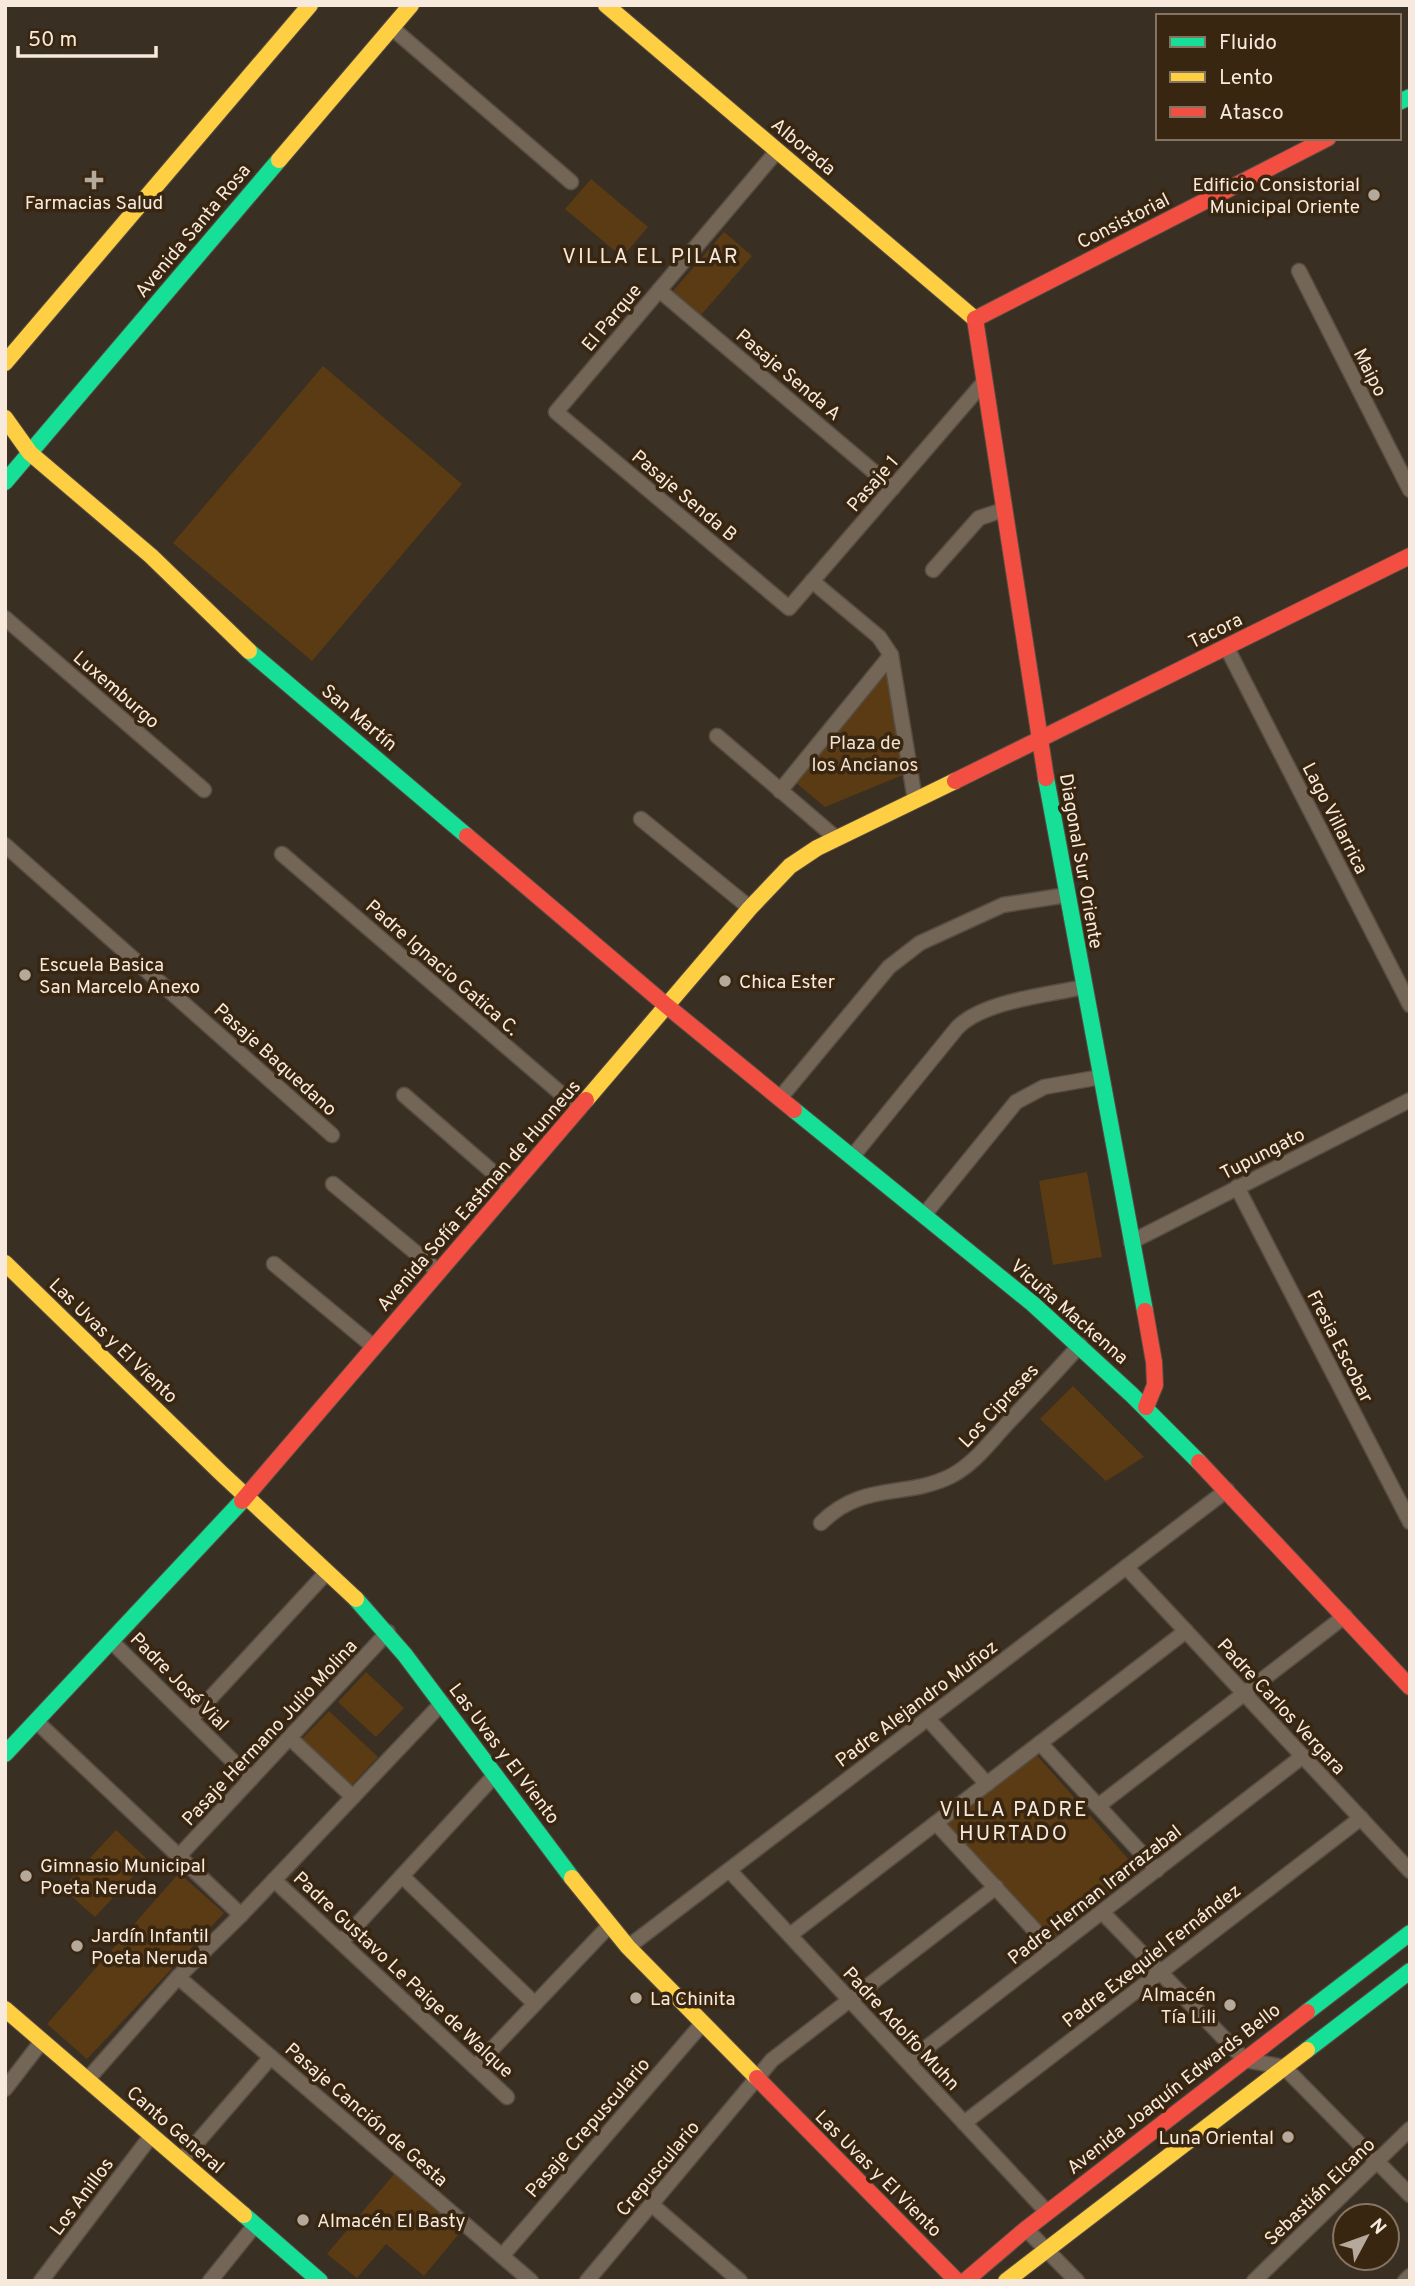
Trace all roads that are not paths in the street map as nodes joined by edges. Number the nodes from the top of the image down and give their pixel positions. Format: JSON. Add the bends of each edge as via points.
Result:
{"nodes":[{"id":1,"x":310,"y":5,"type":"edge"},
{"id":2,"x":411,"y":5,"type":"edge"},
{"id":3,"x":606,"y":5,"type":"edge"},
{"id":4,"x":392,"y":28,"type":"junction"},
{"id":5,"x":1324,"y":140,"type":"edge"},
{"id":6,"x":777,"y":151,"type":"junction"},
{"id":7,"x":571,"y":182,"type":"dead end"},
{"id":8,"x":1299,"y":271,"type":"dead end"},
{"id":9,"x":659,"y":290,"type":"junction"},
{"id":10,"x":975,"y":319,"type":"junction"},
{"id":11,"x":5,"y":363,"type":"edge"},
{"id":12,"x":985,"y":382,"type":"junction"},
{"id":13,"x":556,"y":412,"type":"joint"},
{"id":14,"x":5,"y":418,"type":"edge"},
{"id":15,"x":30,"y":453,"type":"junction"},
{"id":16,"x":5,"y":482,"type":"edge"},
{"id":17,"x":893,"y":488,"type":"junction"},
{"id":18,"x":1410,"y":490,"type":"edge"},
{"id":19,"x":1003,"y":510,"type":"junction"},
{"id":20,"x":1410,"y":556,"type":"edge"},
{"id":21,"x":933,"y":570,"type":"dead end"},
{"id":22,"x":812,"y":581,"type":"junction"},
{"id":23,"x":789,"y":608,"type":"joint"},
{"id":24,"x":5,"y":618,"type":"edge"},
{"id":25,"x":1227,"y":648,"type":"junction"},
{"id":26,"x":891,"y":656,"type":"junction"},
{"id":27,"x":717,"y":736,"type":"dead end"},
{"id":28,"x":1039,"y":741,"type":"junction"},
{"id":29,"x":204,"y":790,"type":"dead end"},
{"id":30,"x":780,"y":791,"type":"junction"},
{"id":31,"x":915,"y":800,"type":"junction"},
{"id":32,"x":640,"y":819,"type":"dead end"},
{"id":33,"x":836,"y":838,"type":"junction"},
{"id":34,"x":5,"y":845,"type":"edge"},
{"id":35,"x":282,"y":854,"type":"dead end"},
{"id":36,"x":1068,"y":895,"type":"junction"},
{"id":37,"x":750,"y":908,"type":"junction"},
{"id":38,"x":1084,"y":987,"type":"junction"},
{"id":39,"x":1410,"y":1005,"type":"edge"},
{"id":40,"x":667,"y":1006,"type":"junction"},
{"id":41,"x":1101,"y":1077,"type":"junction"},
{"id":42,"x":404,"y":1095,"type":"dead end"},
{"id":43,"x":780,"y":1098,"type":"junction"},
{"id":44,"x":1410,"y":1100,"type":"edge"},
{"id":45,"x":579,"y":1109,"type":"junction"},
{"id":46,"x":332,"y":1135,"type":"dead end"},
{"id":47,"x":852,"y":1157,"type":"junction"},
{"id":48,"x":333,"y":1184,"type":"dead end"},
{"id":49,"x":1237,"y":1187,"type":"junction"},
{"id":50,"x":511,"y":1188,"type":"junction"},
{"id":51,"x":924,"y":1216,"type":"junction"},
{"id":52,"x":1131,"y":1242,"type":"junction"},
{"id":53,"x":5,"y":1263,"type":"edge"},
{"id":54,"x":274,"y":1264,"type":"dead end"},
{"id":55,"x":439,"y":1272,"type":"junction"},
{"id":56,"x":1080,"y":1345,"type":"junction"},
{"id":57,"x":374,"y":1348,"type":"junction"},
{"id":58,"x":1146,"y":1407,"type":"junction"},
{"id":59,"x":1227,"y":1490,"type":"junction"},
{"id":60,"x":246,"y":1497,"type":"junction"},
{"id":61,"x":1410,"y":1522,"type":"edge"},
{"id":62,"x":821,"y":1523,"type":"dead end"},
{"id":63,"x":1126,"y":1567,"type":"junction"},
{"id":64,"x":327,"y":1572,"type":"junction"},
{"id":65,"x":1345,"y":1616,"type":"junction"},
{"id":66,"x":1186,"y":1631,"type":"junction"},
{"id":67,"x":388,"y":1632,"type":"junction"},
{"id":68,"x":111,"y":1641,"type":"junction"},
{"id":69,"x":1409,"y":1686,"type":"edge"},
{"id":70,"x":1244,"y":1693,"type":"junction"},
{"id":71,"x":442,"y":1703,"type":"junction"},
{"id":72,"x":928,"y":1718,"type":"junction"},
{"id":73,"x":191,"y":1719,"type":"junction"},
{"id":74,"x":36,"y":1720,"type":"junction"},
{"id":75,"x":290,"y":1738,"type":"junction"},
{"id":76,"x":1040,"y":1743,"type":"junction"},
{"id":77,"x":5,"y":1754,"type":"edge"},
{"id":78,"x":1303,"y":1756,"type":"junction"},
{"id":79,"x":495,"y":1775,"type":"junction"},
{"id":80,"x":251,"y":1779,"type":"junction"},
{"id":81,"x":987,"y":1784,"type":"junction"},
{"id":82,"x":353,"y":1797,"type":"junction"},
{"id":83,"x":1098,"y":1806,"type":"junction"},
{"id":84,"x":1361,"y":1818,"type":"junction"},
{"id":85,"x":936,"y":1824,"type":"junction"},
{"id":86,"x":178,"y":1857,"type":"junction"},
{"id":87,"x":729,"y":1870,"type":"junction"},
{"id":88,"x":1157,"y":1870,"type":"junction"},
{"id":89,"x":1410,"y":1871,"type":"edge"},
{"id":90,"x":402,"y":1876,"type":"junction"},
{"id":91,"x":274,"y":1880,"type":"junction"},
{"id":92,"x":996,"y":1887,"type":"junction"},
{"id":93,"x":1102,"y":1912,"type":"junction"},
{"id":94,"x":241,"y":1915,"type":"junction"},
{"id":95,"x":610,"y":1926,"type":"junction"},
{"id":96,"x":1410,"y":1933,"type":"edge"},
{"id":97,"x":790,"y":1935,"type":"junction"},
{"id":98,"x":341,"y":1942,"type":"junction"},
{"id":99,"x":628,"y":1947,"type":"junction"},
{"id":100,"x":1053,"y":1950,"type":"junction"},
{"id":101,"x":1410,"y":1970,"type":"edge"},
{"id":102,"x":1160,"y":1972,"type":"junction"},
{"id":103,"x":178,"y":1977,"type":"junction"},
{"id":104,"x":849,"y":2000,"type":"junction"},
{"id":105,"x":535,"y":2004,"type":"junction"},
{"id":106,"x":5,"y":2009,"type":"edge"},
{"id":107,"x":702,"y":2024,"type":"junction"},
{"id":108,"x":42,"y":2041,"type":"junction"},
{"id":109,"x":271,"y":2057,"type":"junction"},
{"id":110,"x":1245,"y":2060,"type":"junction"},
{"id":111,"x":908,"y":2062,"type":"junction"},
{"id":112,"x":475,"y":2067,"type":"junction"},
{"id":113,"x":1284,"y":2067,"type":"junction"},
{"id":114,"x":757,"y":2079,"type":"junction"},
{"id":115,"x":87,"y":2080,"type":"junction"},
{"id":116,"x":5,"y":2089,"type":"edge"},
{"id":117,"x":507,"y":2097,"type":"dead end"},
{"id":118,"x":964,"y":2123,"type":"junction"},
{"id":119,"x":1410,"y":2129,"type":"edge"},
{"id":120,"x":151,"y":2136,"type":"junction"},
{"id":121,"x":181,"y":2161,"type":"junction"},
{"id":122,"x":1377,"y":2161,"type":"junction"},
{"id":123,"x":1410,"y":2195,"type":"edge"},
{"id":124,"x":651,"y":2204,"type":"junction"},
{"id":125,"x":1047,"y":2212,"type":"junction"},
{"id":126,"x":255,"y":2225,"type":"junction"},
{"id":127,"x":1026,"y":2229,"type":"junction"},
{"id":128,"x":1046,"y":2249,"type":"junction"},
{"id":129,"x":502,"y":2256,"type":"junction"},
{"id":130,"x":1410,"y":2276,"type":"edge"},
{"id":131,"x":41,"y":2281,"type":"edge"},
{"id":132,"x":210,"y":2281,"type":"edge"},
{"id":133,"x":320,"y":2281,"type":"edge"},
{"id":134,"x":531,"y":2281,"type":"edge"},
{"id":135,"x":587,"y":2281,"type":"edge"},
{"id":136,"x":740,"y":2281,"type":"edge"},
{"id":137,"x":957,"y":2281,"type":"edge"},
{"id":138,"x":965,"y":2281,"type":"edge"},
{"id":139,"x":1006,"y":2281,"type":"edge"},
{"id":140,"x":1077,"y":2281,"type":"edge"},
{"id":141,"x":1254,"y":2281,"type":"edge"},
{"id":142,"x":1405,"y":2281,"type":"edge"}],
"edges":[{"from":1,"to":11,"type":"street"},
{"from":2,"to":4,"type":"street","name":"Avenida Santa Rosa"},
{"from":3,"to":6,"type":"street","name":"Alborada"},
{"from":4,"to":7,"type":"street"},
{"from":4,"to":15,"type":"street","name":"Avenida Santa Rosa"},
{"from":5,"to":10,"type":"street","name":"Consistorial"},
{"from":6,"to":9,"type":"street","name":"El Parque"},
{"from":6,"to":10,"type":"street","name":"Alborada"},
{"from":8,"to":18,"type":"street","name":"Maipo"},
{"from":9,"to":13,"type":"street","name":"El Parque"},
{"from":9,"to":17,"type":"street","name":"Pasaje Senda A"},
{"from":10,"to":12,"type":"street","name":"Diagonal Sur Oriente"},
{"from":12,"to":17,"type":"street","name":"Pasaje 1"},
{"from":12,"to":19,"type":"street","name":"Diagonal Sur Oriente"},
{"from":13,"to":23,"type":"street","name":"Pasaje Senda B"},
{"from":14,"to":15,"type":"street"},
{"from":15,"to":16,"type":"street","name":"Avenida Santa Rosa"},
{"from":15,"to":40,"type":"street","name":"San Martín","via":[[151,556],[231,635]]},
{"from":17,"to":22,"type":"street","name":"Pasaje 1"},
{"from":19,"to":21,"type":"street","via":[[979,518]]},
{"from":19,"to":28,"type":"street","name":"Diagonal Sur Oriente"},
{"from":20,"to":25,"type":"street","name":"Tacora"},
{"from":22,"to":23,"type":"street","name":"Pasaje 1"},
{"from":22,"to":26,"type":"street","via":[[878,637]]},
{"from":24,"to":29,"type":"street","name":"Luxemburgo"},
{"from":25,"to":28,"type":"street","name":"Tacora"},
{"from":25,"to":39,"type":"street","name":"Lago Villarrica"},
{"from":26,"to":30,"type":"street"},
{"from":26,"to":31,"type":"street"},
{"from":27,"to":30,"type":"street"},
{"from":28,"to":31,"type":"street","name":"Avenida Sofía Eastman de Hunneus"},
{"from":28,"to":36,"type":"street","name":"Diagonal Sur Oriente"},
{"from":30,"to":33,"type":"street"},
{"from":31,"to":33,"type":"street","name":"Avenida Sofía Eastman de Hunneus"},
{"from":32,"to":37,"type":"street"},
{"from":33,"to":37,"type":"street","name":"Avenida Sofía Eastman de Hunneus","via":[[790,866]]},
{"from":34,"to":46,"type":"street","name":"Pasaje Baquedano"},
{"from":35,"to":45,"type":"street","name":"Padre Ignacio Gatica C."},
{"from":36,"to":38,"type":"street","name":"Diagonal Sur Oriente"},
{"from":36,"to":43,"type":"street","via":[[1003,905],[907,951]]},
{"from":37,"to":40,"type":"street","name":"Avenida Sofía Eastman de Hunneus"},
{"from":38,"to":41,"type":"street","name":"Diagonal Sur Oriente"},
{"from":38,"to":47,"type":"street","via":[[971,1015]]},
{"from":40,"to":43,"type":"street","name":"Vicuña Mackenna"},
{"from":40,"to":45,"type":"street","name":"Avenida Sofía Eastman de Hunneus"},
{"from":41,"to":51,"type":"street","via":[[1044,1087],[1016,1102]]},
{"from":41,"to":52,"type":"street","name":"Diagonal Sur Oriente"},
{"from":42,"to":50,"type":"street"},
{"from":43,"to":47,"type":"street","name":"Vicuña Mackenna"},
{"from":44,"to":49,"type":"street","name":"Tupungato"},
{"from":45,"to":50,"type":"street","name":"Avenida Sofía Eastman de Hunneus"},
{"from":47,"to":51,"type":"street","name":"Vicuña Mackenna"},
{"from":48,"to":55,"type":"street"},
{"from":49,"to":52,"type":"street","name":"Tupungato"},
{"from":49,"to":61,"type":"street","name":"Fresia Escobar"},
{"from":50,"to":55,"type":"street","name":"Avenida Sofía Eastman de Hunneus"},
{"from":51,"to":56,"type":"street","name":"Vicuña Mackenna"},
{"from":52,"to":58,"type":"street","name":"Diagonal Sur Oriente","via":[[1156,1373]]},
{"from":53,"to":60,"type":"street","name":"Las Uvas y El Viento"},
{"from":54,"to":57,"type":"street"},
{"from":55,"to":57,"type":"street","name":"Avenida Sofía Eastman de Hunneus"},
{"from":56,"to":58,"type":"street","name":"Vicuña Mackenna"},
{"from":56,"to":62,"type":"street","name":"Los Cipreses","via":[[964,1468],[926,1485],[857,1498]]},
{"from":57,"to":60,"type":"street","name":"Avenida Sofía Eastman de Hunneus"},
{"from":58,"to":59,"type":"street","name":"Vicuña Mackenna"},
{"from":59,"to":63,"type":"street","name":"Padre Alejandro Muñoz"},
{"from":59,"to":65,"type":"street","name":"Vicuña Mackenna"},
{"from":60,"to":64,"type":"street","name":"Las Uvas y El Viento"},
{"from":60,"to":68,"type":"street","name":"Avenida Sofía Eastman de Hunneus"},
{"from":63,"to":66,"type":"street","name":"Padre Carlos Vergara"},
{"from":63,"to":72,"type":"street","name":"Padre Alejandro Muñoz"},
{"from":64,"to":67,"type":"street","name":"Las Uvas y El Viento"},
{"from":64,"to":73,"type":"street"},
{"from":65,"to":69,"type":"street","name":"Vicuña Mackenna"},
{"from":65,"to":70,"type":"street"},
{"from":66,"to":70,"type":"street","name":"Padre Carlos Vergara"},
{"from":66,"to":76,"type":"street"},
{"from":67,"to":71,"type":"street","name":"Las Uvas y El Viento"},
{"from":67,"to":75,"type":"street","name":"Pasaje Hermano Julio Molina"},
{"from":68,"to":73,"type":"street","name":"Padre José Vial"},
{"from":68,"to":74,"type":"street","name":"Avenida Sofía Eastman de Hunneus"},
{"from":70,"to":78,"type":"street","name":"Padre Carlos Vergara"},
{"from":70,"to":83,"type":"street"},
{"from":71,"to":79,"type":"street","name":"Las Uvas y El Viento"},
{"from":71,"to":82,"type":"street"},
{"from":72,"to":81,"type":"street"},
{"from":72,"to":87,"type":"street","name":"Padre Alejandro Muñoz"},
{"from":73,"to":80,"type":"street","name":"Padre José Vial"},
{"from":74,"to":77,"type":"street","name":"Avenida Sofía Eastman de Hunneus"},
{"from":74,"to":86,"type":"street"},
{"from":75,"to":80,"type":"street","name":"Pasaje Hermano Julio Molina"},
{"from":75,"to":82,"type":"street"},
{"from":76,"to":81,"type":"street"},
{"from":76,"to":83,"type":"street"},
{"from":78,"to":84,"type":"street","name":"Padre Carlos Vergara"},
{"from":78,"to":88,"type":"street","name":"Padre Hernan Irarrazabal"},
{"from":79,"to":90,"type":"street"},
{"from":79,"to":95,"type":"street","name":"Las Uvas y El Viento"},
{"from":80,"to":86,"type":"street","name":"Pasaje Hermano Julio Molina"},
{"from":81,"to":85,"type":"street"},
{"from":82,"to":91,"type":"street"},
{"from":83,"to":88,"type":"street"},
{"from":84,"to":89,"type":"street","name":"Padre Carlos Vergara"},
{"from":84,"to":102,"type":"street","name":"Padre Exequiel Fernández"},
{"from":85,"to":92,"type":"street"},
{"from":85,"to":97,"type":"street"},
{"from":86,"to":94,"type":"street"},
{"from":87,"to":97,"type":"street","name":"Padre Adolfo Muhn"},
{"from":87,"to":99,"type":"street","name":"Padre Alejandro Muñoz"},
{"from":88,"to":93,"type":"street","name":"Padre Hernan Irarrazabal"},
{"from":90,"to":98,"type":"street"},
{"from":90,"to":105,"type":"street"},
{"from":91,"to":94,"type":"street"},
{"from":91,"to":98,"type":"street","name":"Padre Gustavo Le Paige de Walque"},
{"from":92,"to":100,"type":"street"},
{"from":92,"to":104,"type":"street","name":"Crepusculario"},
{"from":93,"to":100,"type":"street","name":"Padre Hernan Irarrazabal"},
{"from":93,"to":102,"type":"street"},
{"from":94,"to":103,"type":"street"},
{"from":95,"to":99,"type":"street","name":"Las Uvas y El Viento"},
{"from":95,"to":105,"type":"street"},
{"from":96,"to":110,"type":"street","name":"Avenida Joaquín Edwards Bello"},
{"from":97,"to":104,"type":"street","name":"Padre Adolfo Muhn"},
{"from":98,"to":112,"type":"street","name":"Padre Gustavo Le Paige de Walque"},
{"from":99,"to":107,"type":"street","name":"Las Uvas y El Viento"},
{"from":100,"to":111,"type":"street","name":"Padre Hernan Irarrazabal"},
{"from":101,"to":113,"type":"street"},
{"from":102,"to":110,"type":"street"},
{"from":102,"to":118,"type":"street","name":"Padre Exequiel Fernández"},
{"from":103,"to":109,"type":"street","name":"Pasaje Canción de Gesta"},
{"from":103,"to":115,"type":"street"},
{"from":104,"to":111,"type":"street","name":"Padre Adolfo Muhn"},
{"from":104,"to":114,"type":"street","name":"Crepusculario","via":[[772,2060]]},
{"from":105,"to":112,"type":"street"},
{"from":106,"to":108,"type":"street","name":"Canto General"},
{"from":107,"to":114,"type":"street","name":"Las Uvas y El Viento"},
{"from":107,"to":129,"type":"street","name":"Pasaje Crepusculario"},
{"from":108,"to":115,"type":"street","name":"Canto General"},
{"from":108,"to":116,"type":"street"},
{"from":109,"to":121,"type":"street"},
{"from":109,"to":129,"type":"street","name":"Pasaje Canción de Gesta"},
{"from":110,"to":113,"type":"street"},
{"from":110,"to":125,"type":"street","name":"Avenida Joaquín Edwards Bello"},
{"from":111,"to":118,"type":"street","name":"Padre Adolfo Muhn"},
{"from":112,"to":117,"type":"street","name":"Padre Gustavo Le Paige de Walque"},
{"from":113,"to":122,"type":"street"},
{"from":113,"to":128,"type":"street"},
{"from":114,"to":124,"type":"street","name":"Crepusculario"},
{"from":114,"to":137,"type":"street","name":"Las Uvas y El Viento"},
{"from":115,"to":120,"type":"street","name":"Canto General"},
{"from":118,"to":125,"type":"street","name":"Padre Adolfo Muhn"},
{"from":119,"to":122,"type":"street","name":"Sebastián Elcano"},
{"from":120,"to":121,"type":"street","name":"Canto General"},
{"from":120,"to":131,"type":"street","name":"Los Anillos"},
{"from":121,"to":126,"type":"street","name":"Canto General"},
{"from":122,"to":123,"type":"street"},
{"from":122,"to":141,"type":"street","name":"Sebastián Elcano"},
{"from":124,"to":135,"type":"street","name":"Crepusculario"},
{"from":124,"to":136,"type":"street"},
{"from":125,"to":127,"type":"street","name":"Avenida Joaquín Edwards Bello"},
{"from":126,"to":132,"type":"street"},
{"from":126,"to":133,"type":"street","name":"Canto General"},
{"from":127,"to":128,"type":"street"},
{"from":127,"to":138,"type":"street","name":"Avenida Joaquín Edwards Bello"},
{"from":128,"to":139,"type":"street"},
{"from":128,"to":140,"type":"street"},
{"from":129,"to":134,"type":"street","name":"Pasaje Canción de Gesta"},
{"from":130,"to":142,"type":"street"}]}
